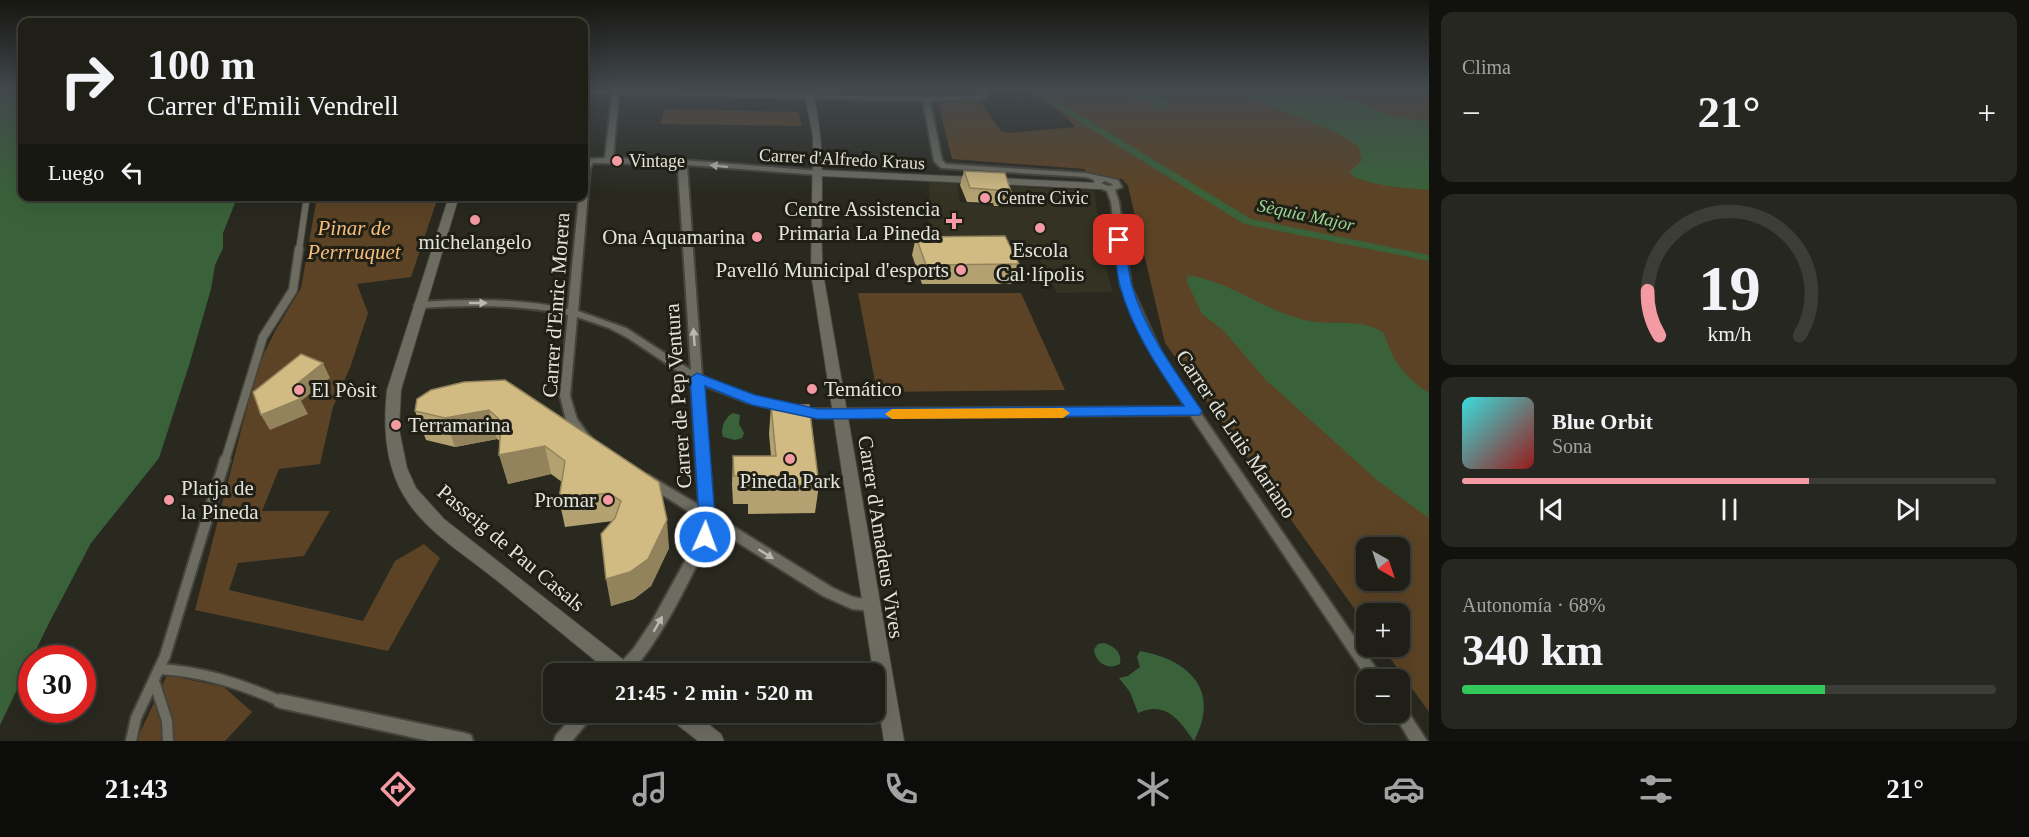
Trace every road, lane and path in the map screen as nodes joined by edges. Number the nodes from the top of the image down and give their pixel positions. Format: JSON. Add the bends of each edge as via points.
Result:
{"nodes":[{"id":1,"x":613,"y":125,"type":"edge"},
{"id":2,"x":816,"y":125,"type":"edge"},
{"id":3,"x":931,"y":125,"type":"edge"},
{"id":4,"x":609,"y":159,"type":"junction"},
{"id":5,"x":588,"y":161,"type":"edge"},
{"id":6,"x":684,"y":162,"type":"junction"},
{"id":7,"x":820,"y":172,"type":"junction"},
{"id":8,"x":978,"y":181,"type":"edge"},
{"id":9,"x":988,"y":181,"type":"edge"},
{"id":10,"x":1099,"y":183,"type":"junction"},
{"id":11,"x":1111,"y":190,"type":"joint"},
{"id":12,"x":306,"y":201,"type":"edge"},
{"id":13,"x":452,"y":201,"type":"edge"},
{"id":14,"x":583,"y":201,"type":"edge"},
{"id":15,"x":419,"y":305,"type":"junction"},
{"id":16,"x":572,"y":312,"type":"junction"},
{"id":17,"x":697,"y":378,"type":"junction"},
{"id":18,"x":1195,"y":411,"type":"junction"},
{"id":19,"x":840,"y":414,"type":"junction"},
{"id":20,"x":597,"y":447,"type":"edge"},
{"id":21,"x":637,"y":472,"type":"edge"},
{"id":22,"x":707,"y":517,"type":"junction"},
{"id":23,"x":871,"y":605,"type":"junction"},
{"id":24,"x":612,"y":663,"type":"edge"},
{"id":25,"x":631,"y":663,"type":"edge"},
{"id":26,"x":1370,"y":669,"type":"edge"},
{"id":27,"x":156,"y":675,"type":"junction"},
{"id":28,"x":280,"y":701,"type":"joint"},
{"id":29,"x":578,"y":723,"type":"edge"},
{"id":30,"x":691,"y":723,"type":"edge"},
{"id":31,"x":1407,"y":723,"type":"edge"},
{"id":32,"x":131,"y":741,"type":"edge"},
{"id":33,"x":168,"y":741,"type":"edge"},
{"id":34,"x":465,"y":741,"type":"edge"},
{"id":35,"x":562,"y":741,"type":"edge"},
{"id":36,"x":714,"y":741,"type":"edge"},
{"id":37,"x":894,"y":741,"type":"edge"},
{"id":38,"x":1419,"y":741,"type":"edge"}],
"edges":[{"from":1,"to":4,"type":"street"},
{"from":2,"to":7,"type":"street","name":"Carrer d'Amadeus Vives"},
{"from":3,"to":10,"type":"street","name":"Carrer d'Alfredo Kraus","via":[[938,161],[944,166],[1086,175]]},
{"from":4,"to":5,"type":"street","name":"Carrer d'Alfredo Kraus"},
{"from":4,"to":6,"type":"street","name":"Carrer d'Alfredo Kraus"},
{"from":7,"to":6,"type":"street","name":"Carrer d'Alfredo Kraus","one_way":true},
{"from":17,"to":6,"type":"street","name":"Carrer de Pep Ventura","one_way":true},
{"from":7,"to":8,"type":"street","name":"Carrer d'Alfredo Kraus"},
{"from":7,"to":19,"type":"street","name":"Carrer d'Amadeus Vives","via":[[816,264]]},
{"from":9,"to":10,"type":"street"},
{"from":10,"to":11,"type":"street","name":"Carrer d'Alfredo Kraus"},
{"from":11,"to":18,"type":"street","name":"Carrer de Luis Mariano","via":[[1129,294],[1156,352]]},
{"from":12,"to":27,"type":"street","via":[[293,290],[264,337]]},
{"from":13,"to":15,"type":"street","name":"Passeig de Pau Casals"},
{"from":14,"to":16,"type":"street","name":"Carrer d'Enric Morera"},
{"from":15,"to":16,"type":"street","one_way":true,"via":[[513,304]]},
{"from":15,"to":24,"type":"street","name":"Passeig de Pau Casals","via":[[391,412],[394,449],[409,489],[445,529]]},
{"from":16,"to":17,"type":"street","via":[[624,331]]},
{"from":16,"to":20,"type":"street","name":"Carrer d'Enric Morera","via":[[566,405],[576,426]]},
{"from":17,"to":19,"type":"street","via":[[769,404],[810,413]]},
{"from":17,"to":22,"type":"street","name":"Carrer de Pep Ventura"},
{"from":18,"to":19,"type":"street"},
{"from":18,"to":26,"type":"street","name":"Carrer de Luis Mariano"},
{"from":19,"to":23,"type":"street","name":"Carrer d'Amadeus Vives"},
{"from":21,"to":22,"type":"street"},
{"from":22,"to":23,"type":"street","one_way":true,"via":[[838,598]]},
{"from":25,"to":22,"type":"street","name":"Carrer de Pep Ventura","one_way":true,"via":[[657,626],[702,544]]},
{"from":23,"to":37,"type":"street","name":"Carrer d'Amadeus Vives"},
{"from":27,"to":28,"type":"street","via":[[175,669],[240,683]]},
{"from":27,"to":32,"type":"street","via":[[136,718]]},
{"from":27,"to":33,"type":"street"},
{"from":28,"to":34,"type":"street"},
{"from":29,"to":35,"type":"street"},
{"from":30,"to":36,"type":"street"},
{"from":31,"to":38,"type":"street"}]}
